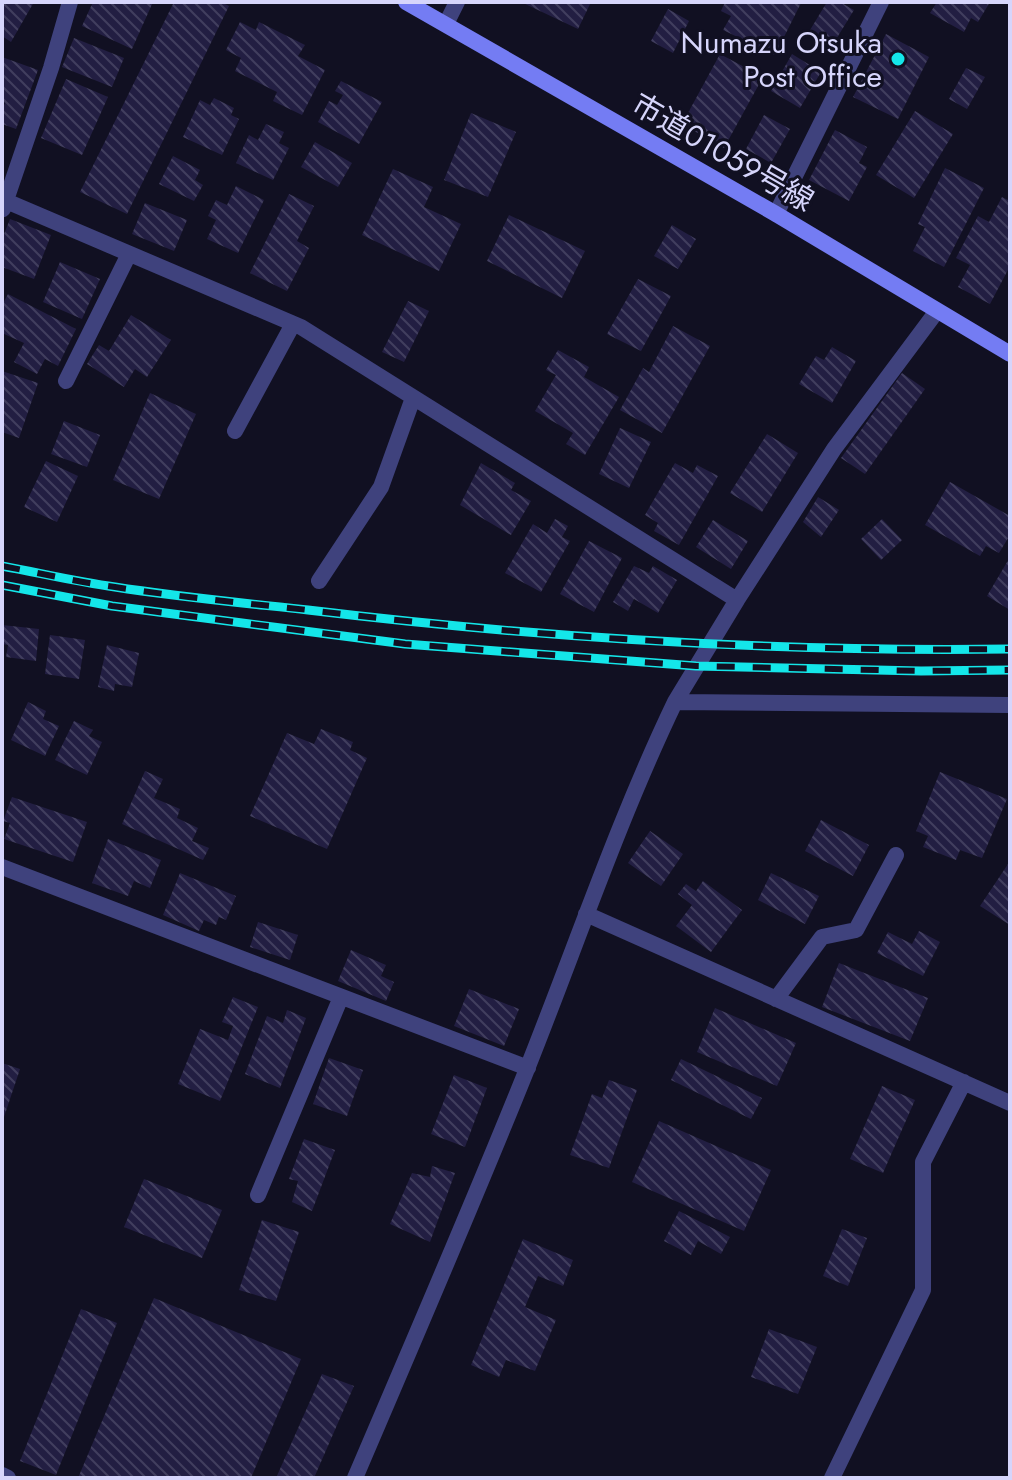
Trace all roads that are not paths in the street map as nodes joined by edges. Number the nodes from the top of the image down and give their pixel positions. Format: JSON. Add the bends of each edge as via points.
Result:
{"nodes":[{"id":1,"x":70,"y":2,"type":"edge"},
{"id":2,"x":406,"y":2,"type":"edge"},
{"id":3,"x":457,"y":2,"type":"edge"},
{"id":4,"x":881,"y":2,"type":"edge"},
{"id":5,"x":446,"y":24,"type":"junction"},
{"id":6,"x":4,"y":206,"type":"edge"},
{"id":7,"x":776,"y":214,"type":"junction"},
{"id":8,"x":129,"y":254,"type":"junction"},
{"id":9,"x":937,"y":311,"type":"junction"},
{"id":10,"x":293,"y":324,"type":"junction"},
{"id":11,"x":1010,"y":354,"type":"edge"},
{"id":12,"x":66,"y":381,"type":"dead end"},
{"id":13,"x":413,"y":398,"type":"junction"},
{"id":14,"x":235,"y":431,"type":"dead end"},
{"id":15,"x":319,"y":581,"type":"dead end"},
{"id":16,"x":737,"y":600,"type":"junction"},
{"id":17,"x":675,"y":702,"type":"junction"},
{"id":18,"x":1010,"y":705,"type":"edge"},
{"id":19,"x":896,"y":855,"type":"dead end"},
{"id":20,"x":2,"y":867,"type":"edge"},
{"id":21,"x":586,"y":914,"type":"junction"},
{"id":22,"x":341,"y":997,"type":"junction"},
{"id":23,"x":776,"y":999,"type":"junction"},
{"id":24,"x":528,"y":1068,"type":"junction"},
{"id":25,"x":964,"y":1082,"type":"junction"},
{"id":26,"x":1010,"y":1103,"type":"edge"},
{"id":27,"x":258,"y":1195,"type":"dead end"},
{"id":28,"x":2,"y":1475,"type":"edge"},
{"id":29,"x":8,"y":1478,"type":"edge"},
{"id":30,"x":355,"y":1478,"type":"edge"},
{"id":31,"x":832,"y":1478,"type":"edge"}],
"edges":[{"from":1,"to":6,"type":"street"},
{"from":2,"to":5,"type":"street","name":"市道01059号線"},
{"from":3,"to":5,"type":"street"},
{"from":4,"to":7,"type":"street"},
{"from":5,"to":7,"type":"street","name":"市道01059号線"},
{"from":6,"to":8,"type":"street"},
{"from":7,"to":9,"type":"street","name":"市道01059号線"},
{"from":8,"to":10,"type":"street"},
{"from":8,"to":12,"type":"street"},
{"from":9,"to":11,"type":"street","name":"市道01059号線"},
{"from":9,"to":16,"type":"street","via":[[834,449]]},
{"from":10,"to":13,"type":"street"},
{"from":10,"to":14,"type":"street"},
{"from":13,"to":15,"type":"street","via":[[381,487]]},
{"from":13,"to":16,"type":"street"},
{"from":16,"to":17,"type":"street"},
{"from":17,"to":18,"type":"street"},
{"from":17,"to":21,"type":"street"},
{"from":19,"to":23,"type":"street","via":[[856,930],[822,937]]},
{"from":20,"to":22,"type":"street"},
{"from":21,"to":23,"type":"street"},
{"from":21,"to":24,"type":"street"},
{"from":22,"to":24,"type":"street"},
{"from":22,"to":27,"type":"street"},
{"from":23,"to":25,"type":"street"},
{"from":24,"to":30,"type":"street"},
{"from":25,"to":26,"type":"street"},
{"from":25,"to":31,"type":"street","via":[[923,1162],[923,1290]]},
{"from":28,"to":29,"type":"street"}]}
